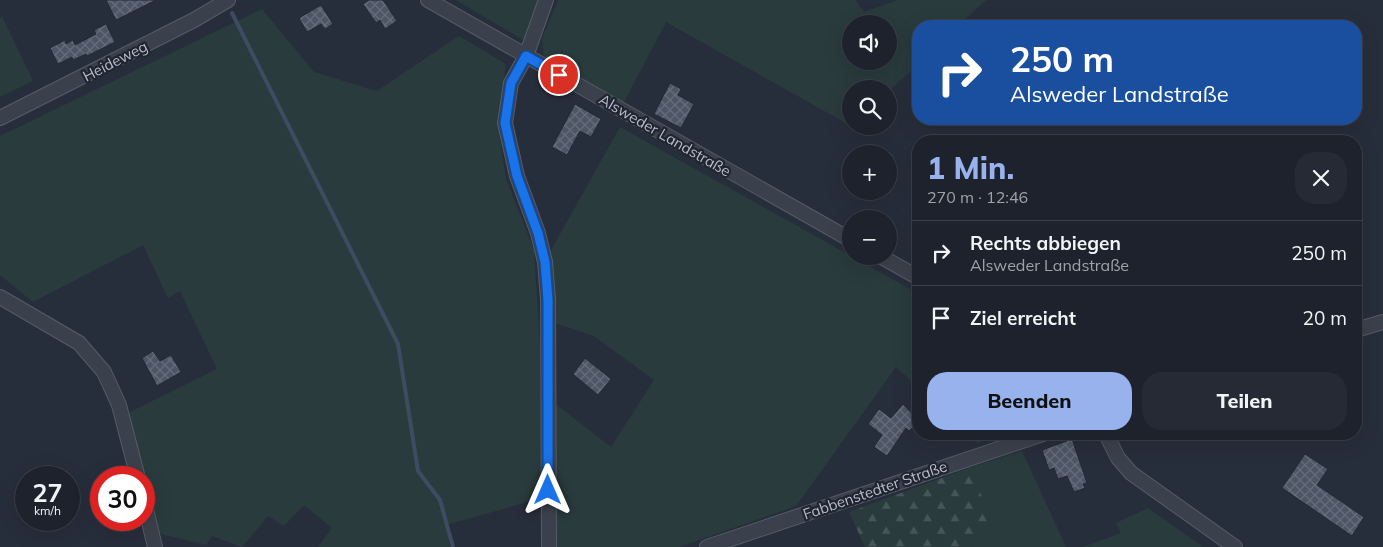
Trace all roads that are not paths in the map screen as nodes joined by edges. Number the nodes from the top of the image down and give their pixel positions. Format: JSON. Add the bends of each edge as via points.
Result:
{"nodes":[{"id":1,"x":227,"y":0,"type":"edge"},
{"id":2,"x":428,"y":0,"type":"edge"},
{"id":3,"x":546,"y":0,"type":"edge"},
{"id":4,"x":526,"y":56,"type":"junction"},
{"id":5,"x":0,"y":118,"type":"edge"},
{"id":6,"x":842,"y":235,"type":"edge"},
{"id":7,"x":896,"y":265,"type":"edge"},
{"id":8,"x":912,"y":274,"type":"edge"},
{"id":9,"x":0,"y":297,"type":"edge"},
{"id":10,"x":1383,"y":322,"type":"edge"},
{"id":11,"x":1362,"y":328,"type":"edge"},
{"id":12,"x":1024,"y":440,"type":"edge"},
{"id":13,"x":1109,"y":440,"type":"edge"},
{"id":14,"x":135,"y":466,"type":"edge"},
{"id":15,"x":151,"y":531,"type":"edge"},
{"id":16,"x":155,"y":547,"type":"edge"},
{"id":17,"x":548,"y":547,"type":"edge"},
{"id":18,"x":707,"y":547,"type":"edge"},
{"id":19,"x":1235,"y":547,"type":"edge"}],
"edges":[{"from":1,"to":5,"type":"street","name":"Heideweg","via":[[194,20]]},
{"from":2,"to":4,"type":"street","name":"Alsweder Landstraße"},
{"from":3,"to":4,"type":"street"},
{"from":4,"to":6,"type":"street","name":"Alsweder Landstraße"},
{"from":4,"to":17,"type":"street","via":[[511,83],[505,123],[517,176],[545,262],[548,300]]},
{"from":7,"to":8,"type":"street"},
{"from":9,"to":14,"type":"street","via":[[79,343],[104,372],[119,405]]},
{"from":10,"to":11,"type":"street"},
{"from":12,"to":18,"type":"street","name":"Fabbenstedter Straße"},
{"from":13,"to":19,"type":"street","via":[[1118,458],[1132,473]]},
{"from":15,"to":16,"type":"street"}]}
